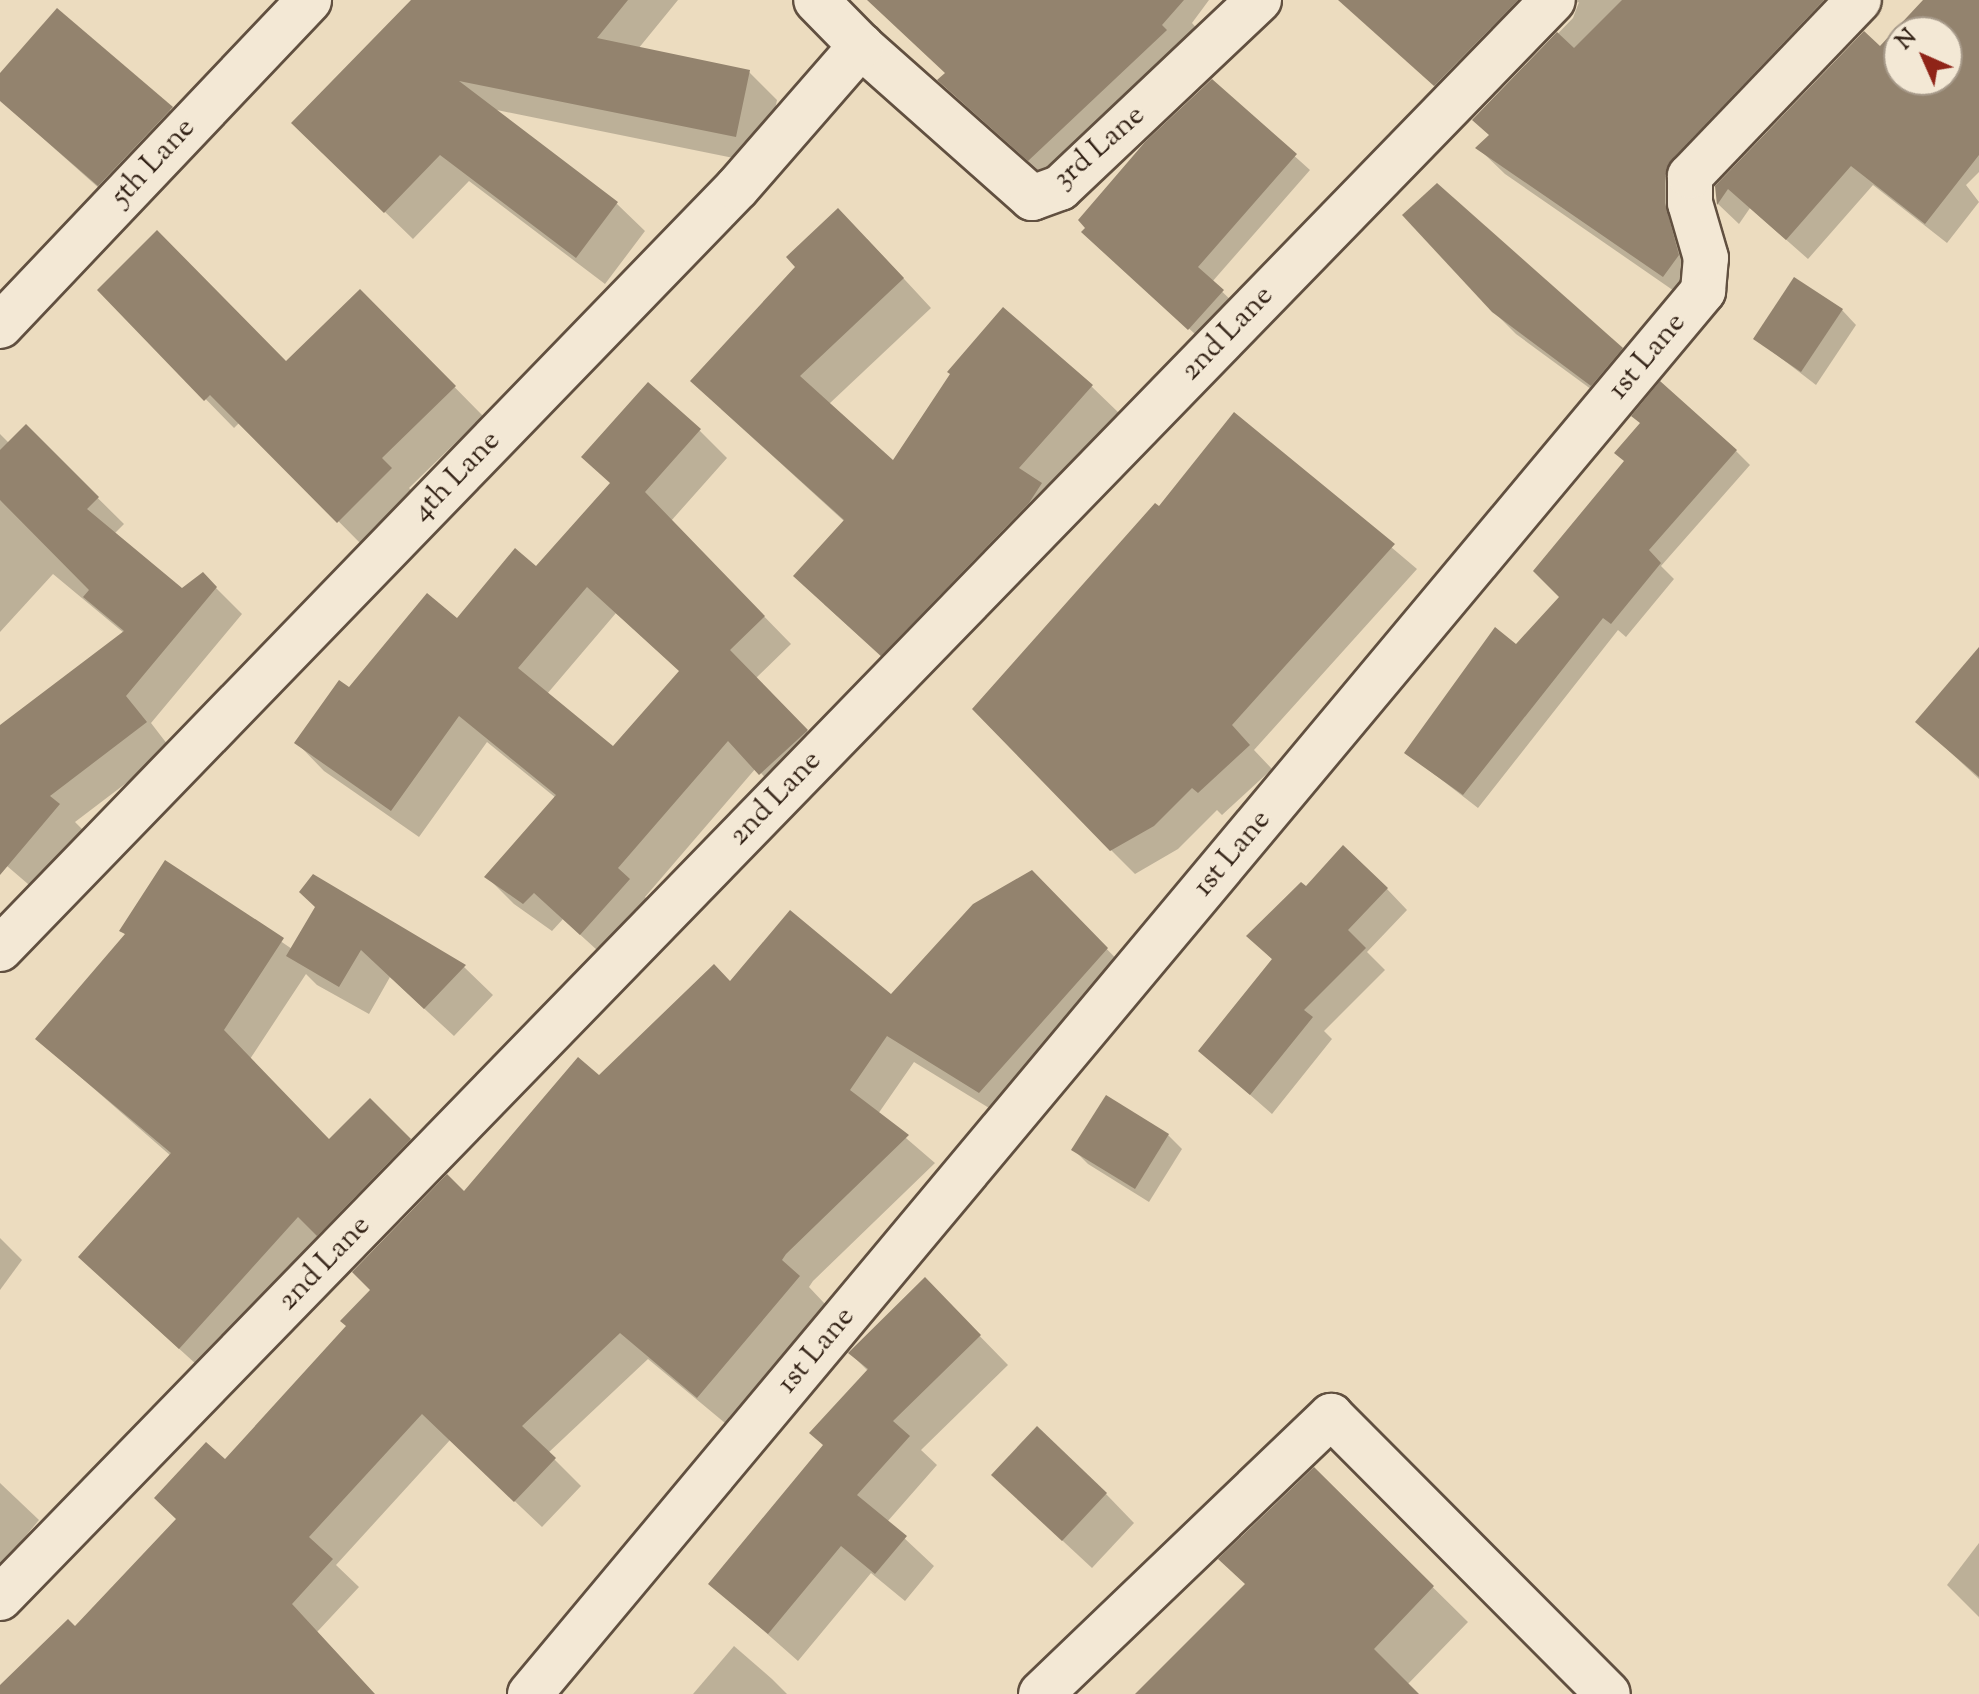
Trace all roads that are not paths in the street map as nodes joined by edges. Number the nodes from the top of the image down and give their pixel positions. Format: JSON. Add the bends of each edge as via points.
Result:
{"nodes":[{"id":1,"x":309,"y":0,"type":"edge"},
{"id":2,"x":816,"y":0,"type":"edge"},
{"id":3,"x":1259,"y":0,"type":"edge"},
{"id":4,"x":1553,"y":0,"type":"edge"},
{"id":5,"x":1859,"y":0,"type":"edge"},
{"id":6,"x":861,"y":46,"type":"junction"},
{"id":7,"x":0,"y":326,"type":"edge"},
{"id":8,"x":0,"y":949,"type":"edge"},
{"id":9,"x":0,"y":1598,"type":"edge"},
{"id":10,"x":530,"y":1694,"type":"edge"},
{"id":11,"x":1041,"y":1694,"type":"edge"},
{"id":12,"x":1608,"y":1694,"type":"edge"}],
"edges":[{"from":1,"to":7,"type":"street","name":"5th Lane"},
{"from":2,"to":6,"type":"street"},
{"from":3,"to":6,"type":"street","name":"3rd Lane","via":[[1060,188],[1032,198]]},
{"from":4,"to":9,"type":"street","name":"2nd Lane"},
{"from":5,"to":10,"type":"street","name":"1st Lane","via":[[1690,176],[1690,203],[1706,258],[1703,291]]},
{"from":6,"to":8,"type":"street","name":"4th Lane","via":[[737,188]]},
{"from":11,"to":12,"type":"street","via":[[1331,1416]]}]}
